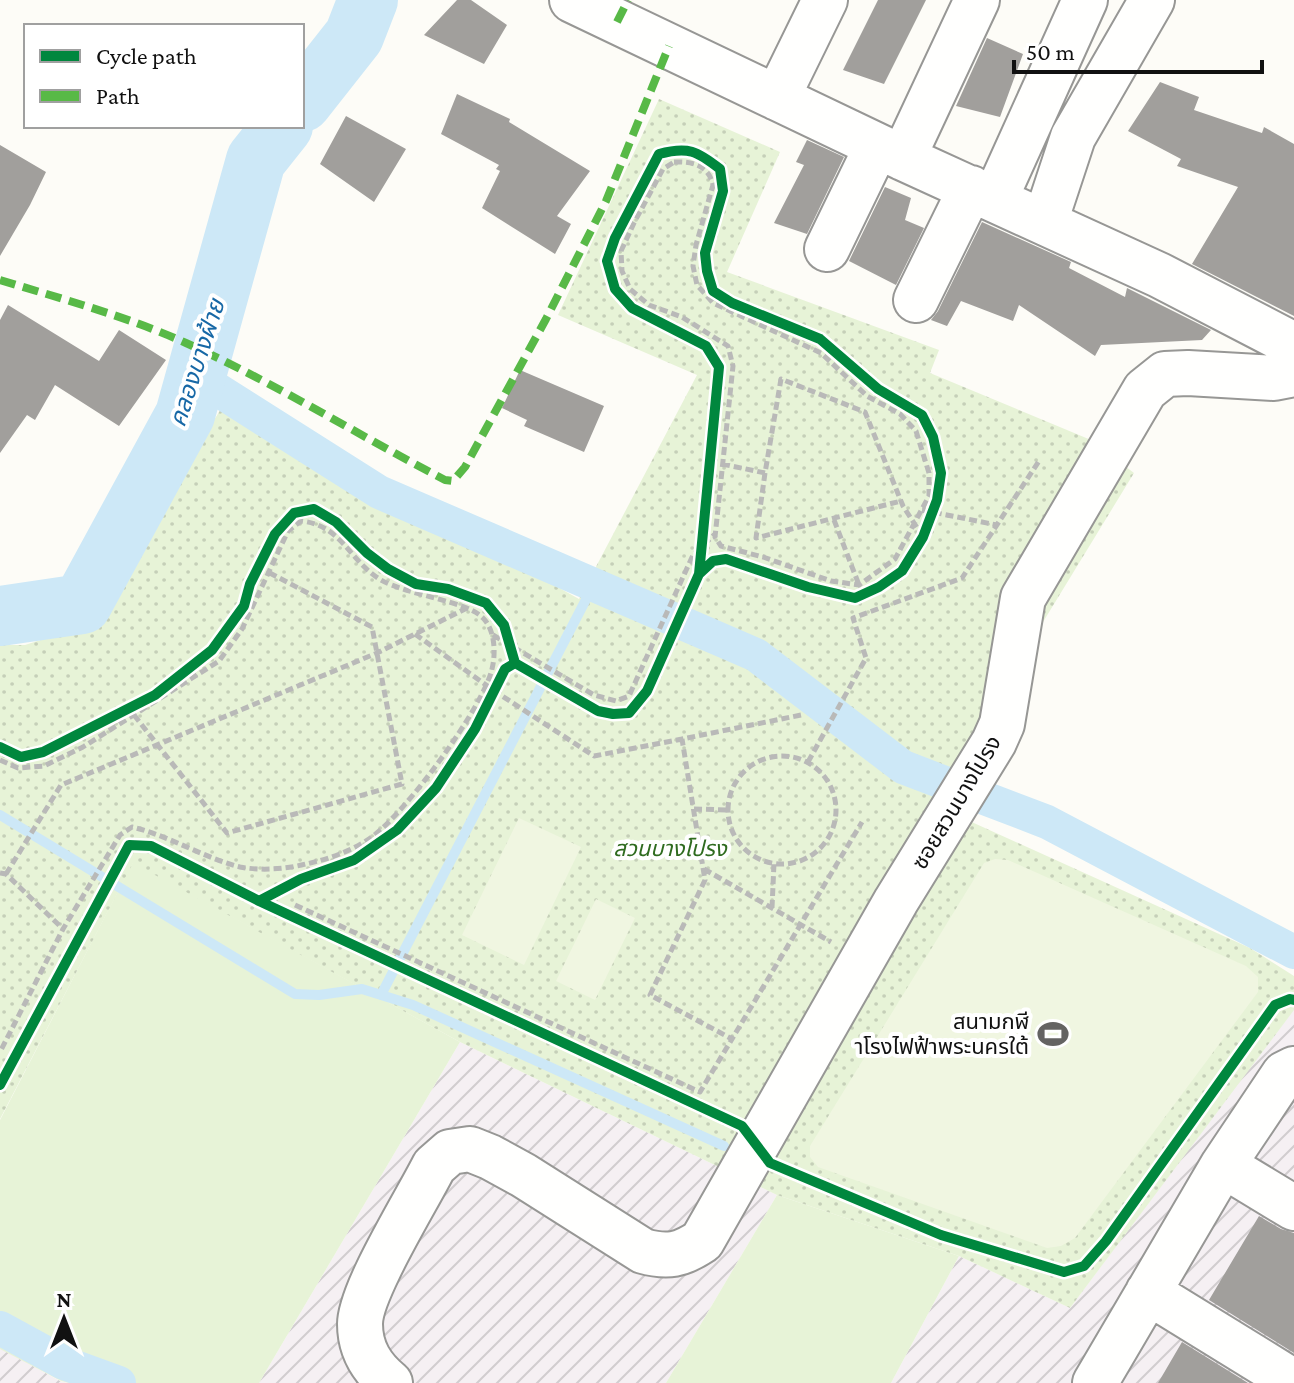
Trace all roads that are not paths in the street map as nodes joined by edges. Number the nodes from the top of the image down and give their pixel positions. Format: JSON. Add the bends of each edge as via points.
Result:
{"nodes":[{"id":1,"x":572,"y":0,"type":"edge"},
{"id":2,"x":825,"y":0,"type":"edge"},
{"id":3,"x":977,"y":0,"type":"edge"},
{"id":4,"x":1085,"y":0,"type":"edge"},
{"id":5,"x":1152,"y":0,"type":"edge"},
{"id":6,"x":777,"y":98,"type":"junction"},
{"id":7,"x":890,"y":152,"type":"junction"},
{"id":8,"x":983,"y":194,"type":"junction"},
{"id":9,"x":1045,"y":222,"type":"junction"},
{"id":10,"x":827,"y":249,"type":"dead end"},
{"id":11,"x":916,"y":300,"type":"dead end"},
{"id":12,"x":1294,"y":345,"type":"edge"},
{"id":13,"x":1294,"y":374,"type":"edge"},
{"id":14,"x":1294,"y":1069,"type":"edge"},
{"id":15,"x":1223,"y":1165,"type":"junction"},
{"id":16,"x":1294,"y":1208,"type":"edge"},
{"id":17,"x":1148,"y":1292,"type":"junction"},
{"id":18,"x":1294,"y":1382,"type":"edge"},
{"id":19,"x":390,"y":1383,"type":"edge"},
{"id":20,"x":1095,"y":1383,"type":"edge"}],
"edges":[{"from":1,"to":6,"type":"street"},
{"from":2,"to":6,"type":"street"},
{"from":3,"to":7,"type":"street"},
{"from":4,"to":8,"type":"street"},
{"from":5,"to":9,"type":"street","via":[[1073,137]]},
{"from":6,"to":7,"type":"street"},
{"from":7,"to":8,"type":"street"},
{"from":7,"to":10,"type":"street"},
{"from":8,"to":9,"type":"street"},
{"from":8,"to":11,"type":"street"},
{"from":9,"to":12,"type":"street"},
{"from":13,"to":19,"type":"street","name":"ซอยสวนบางโปรง","via":[[1165,374],[1145,390],[1023,598],[1002,724],[702,1241],[682,1254],[643,1251],[490,1157],[470,1149],[450,1152],[434,1166],[366,1296],[360,1323],[364,1348],[373,1369]]},
{"from":14,"to":15,"type":"street","via":[[1284,1074]]},
{"from":15,"to":16,"type":"street"},
{"from":15,"to":17,"type":"street"},
{"from":17,"to":18,"type":"street"},
{"from":17,"to":20,"type":"street"}]}
